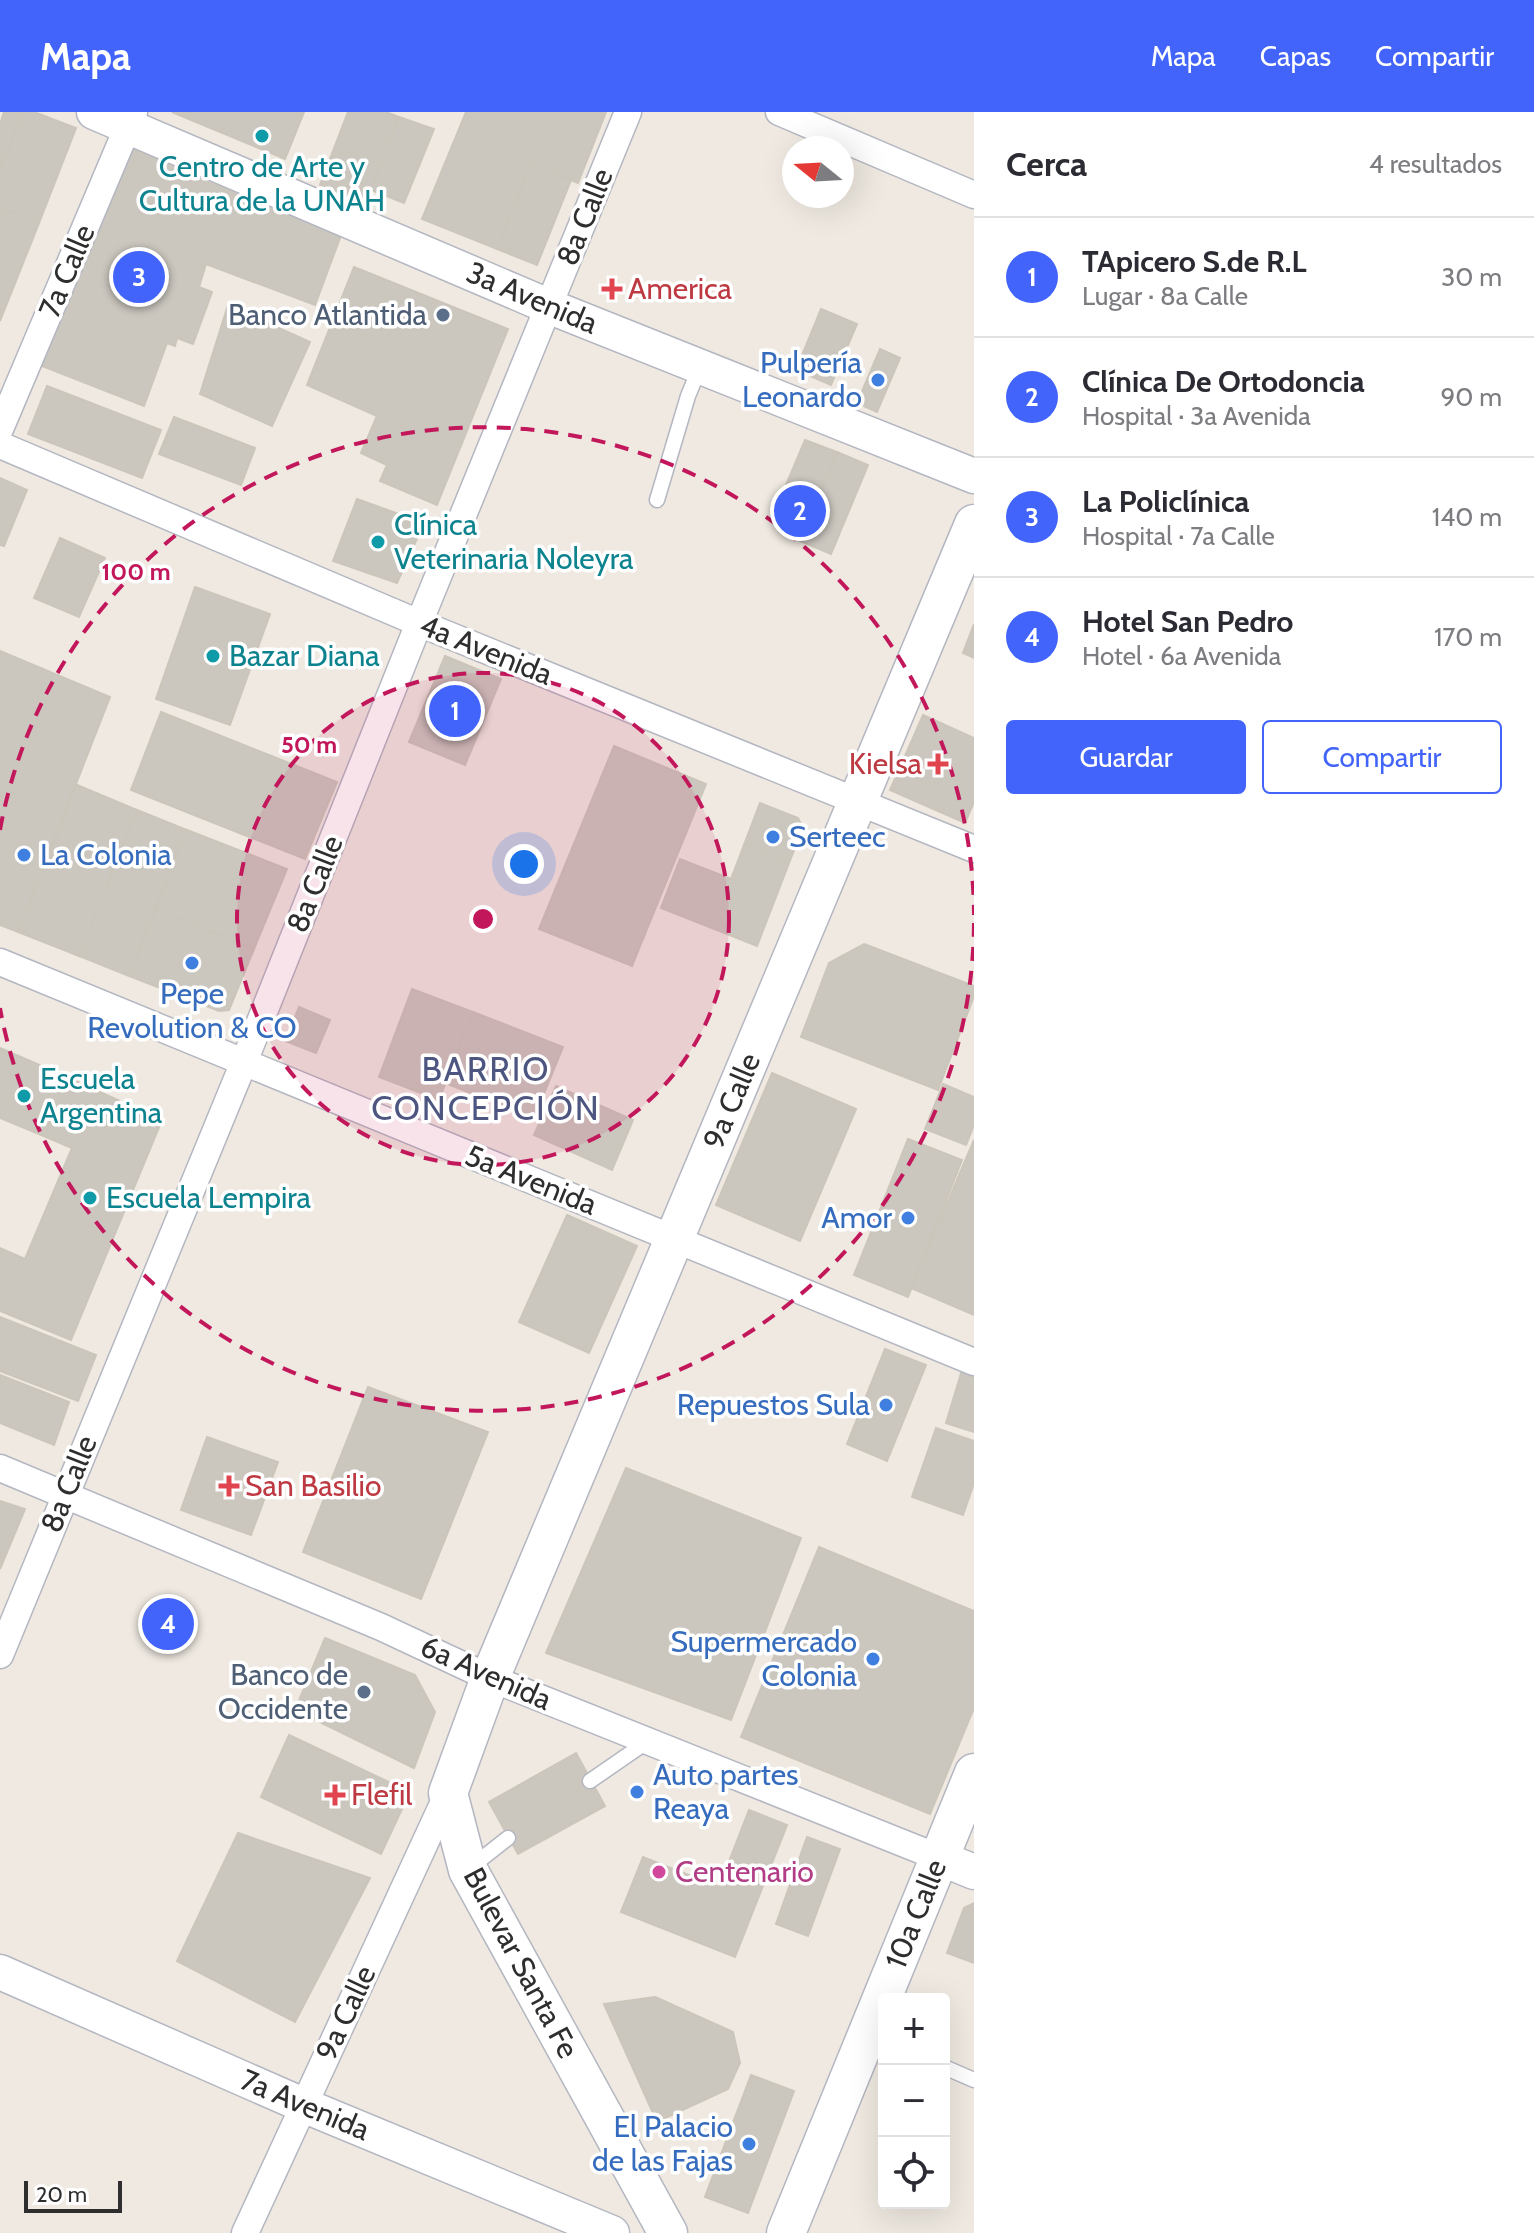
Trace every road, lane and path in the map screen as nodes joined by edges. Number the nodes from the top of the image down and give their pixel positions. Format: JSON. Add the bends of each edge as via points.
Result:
{"nodes":[{"id":1,"x":94,"y":112,"type":"edge"},
{"id":2,"x":628,"y":112,"type":"edge"},
{"id":3,"x":779,"y":112,"type":"edge"},
{"id":4,"x":132,"y":119,"type":"edge"},
{"id":5,"x":974,"y":195,"type":"edge"},
{"id":6,"x":548,"y":306,"type":"junction"},
{"id":7,"x":700,"y":367,"type":"junction"},
{"id":8,"x":0,"y":429,"type":"edge"},
{"id":9,"x":0,"y":445,"type":"edge"},
{"id":10,"x":974,"y":476,"type":"edge"},
{"id":11,"x":657,"y":500,"type":"dead end"},
{"id":12,"x":974,"y":524,"type":"edge"},
{"id":13,"x":419,"y":623,"type":"junction"},
{"id":14,"x":858,"y":802,"type":"junction"},
{"id":15,"x":974,"y":849,"type":"edge"},
{"id":16,"x":0,"y":962,"type":"edge"},
{"id":17,"x":244,"y":1062,"type":"junction"},
{"id":18,"x":675,"y":1239,"type":"junction"},
{"id":19,"x":974,"y":1362,"type":"edge"},
{"id":20,"x":0,"y":1468,"type":"edge"},
{"id":21,"x":64,"y":1495,"type":"junction"},
{"id":22,"x":0,"y":1655,"type":"edge"},
{"id":23,"x":490,"y":1678,"type":"junction"},
{"id":24,"x":648,"y":1741,"type":"junction"},
{"id":25,"x":974,"y":1773,"type":"edge"},
{"id":26,"x":590,"y":1781,"type":"dead end"},
{"id":27,"x":448,"y":1793,"type":"junction"},
{"id":28,"x":508,"y":1838,"type":"dead end"},
{"id":29,"x":940,"y":1858,"type":"junction"},
{"id":30,"x":468,"y":1870,"type":"junction"},
{"id":31,"x":974,"y":1872,"type":"edge"},
{"id":32,"x":0,"y":1972,"type":"edge"},
{"id":33,"x":876,"y":2039,"type":"edge"},
{"id":34,"x":950,"y":2070,"type":"edge"},
{"id":35,"x":974,"y":2080,"type":"edge"},
{"id":36,"x":303,"y":2105,"type":"junction"},
{"id":37,"x":245,"y":2233,"type":"edge"},
{"id":38,"x":612,"y":2233,"type":"edge"},
{"id":39,"x":668,"y":2233,"type":"edge"},
{"id":40,"x":786,"y":2233,"type":"edge"}],
"edges":[{"from":1,"to":4,"type":"street","name":"3a Avenida"},
{"from":2,"to":6,"type":"street","name":"8a Calle"},
{"from":3,"to":5,"type":"street"},
{"from":4,"to":6,"type":"street","name":"3a Avenida"},
{"from":4,"to":8,"type":"street","name":"7a Calle"},
{"from":6,"to":7,"type":"street","name":"3a Avenida"},
{"from":6,"to":13,"type":"street","name":"8a Calle"},
{"from":7,"to":10,"type":"street","name":"3a Avenida"},
{"from":7,"to":11,"type":"lane"},
{"from":9,"to":13,"type":"street","name":"4a Avenida"},
{"from":12,"to":14,"type":"main road","name":"9a Calle"},
{"from":13,"to":14,"type":"street","name":"4a Avenida"},
{"from":13,"to":17,"type":"street","name":"8a Calle"},
{"from":14,"to":15,"type":"street","name":"4a Avenida"},
{"from":14,"to":18,"type":"main road","name":"9a Calle"},
{"from":16,"to":17,"type":"street","name":"5a Avenida"},
{"from":17,"to":18,"type":"street","name":"5a Avenida"},
{"from":17,"to":21,"type":"street","name":"8a Calle"},
{"from":18,"to":19,"type":"street","name":"5a Avenida"},
{"from":18,"to":23,"type":"main road","name":"9a Calle"},
{"from":20,"to":21,"type":"street","name":"6a Avenida"},
{"from":21,"to":22,"type":"street","name":"8a Calle"},
{"from":21,"to":23,"type":"street","name":"6a Avenida"},
{"from":23,"to":24,"type":"street","name":"6a Avenida"},
{"from":23,"to":27,"type":"main road"},
{"from":24,"to":26,"type":"lane"},
{"from":24,"to":29,"type":"street","name":"6a Avenida"},
{"from":25,"to":29,"type":"main road","name":"10a Calle"},
{"from":27,"to":30,"type":"main road","name":"Bulevar Santa Fe"},
{"from":27,"to":36,"type":"street","name":"9a Calle"},
{"from":28,"to":30,"type":"lane"},
{"from":29,"to":31,"type":"street","name":"6a Avenida"},
{"from":29,"to":33,"type":"main road","name":"10a Calle"},
{"from":30,"to":39,"type":"main road","name":"Bulevar Santa Fe"},
{"from":32,"to":36,"type":"street","name":"7a Avenida"},
{"from":33,"to":40,"type":"main road","name":"10a Calle"},
{"from":34,"to":35,"type":"lane"},
{"from":36,"to":37,"type":"street","name":"9a Calle"},
{"from":36,"to":38,"type":"street","name":"7a Avenida"}]}
